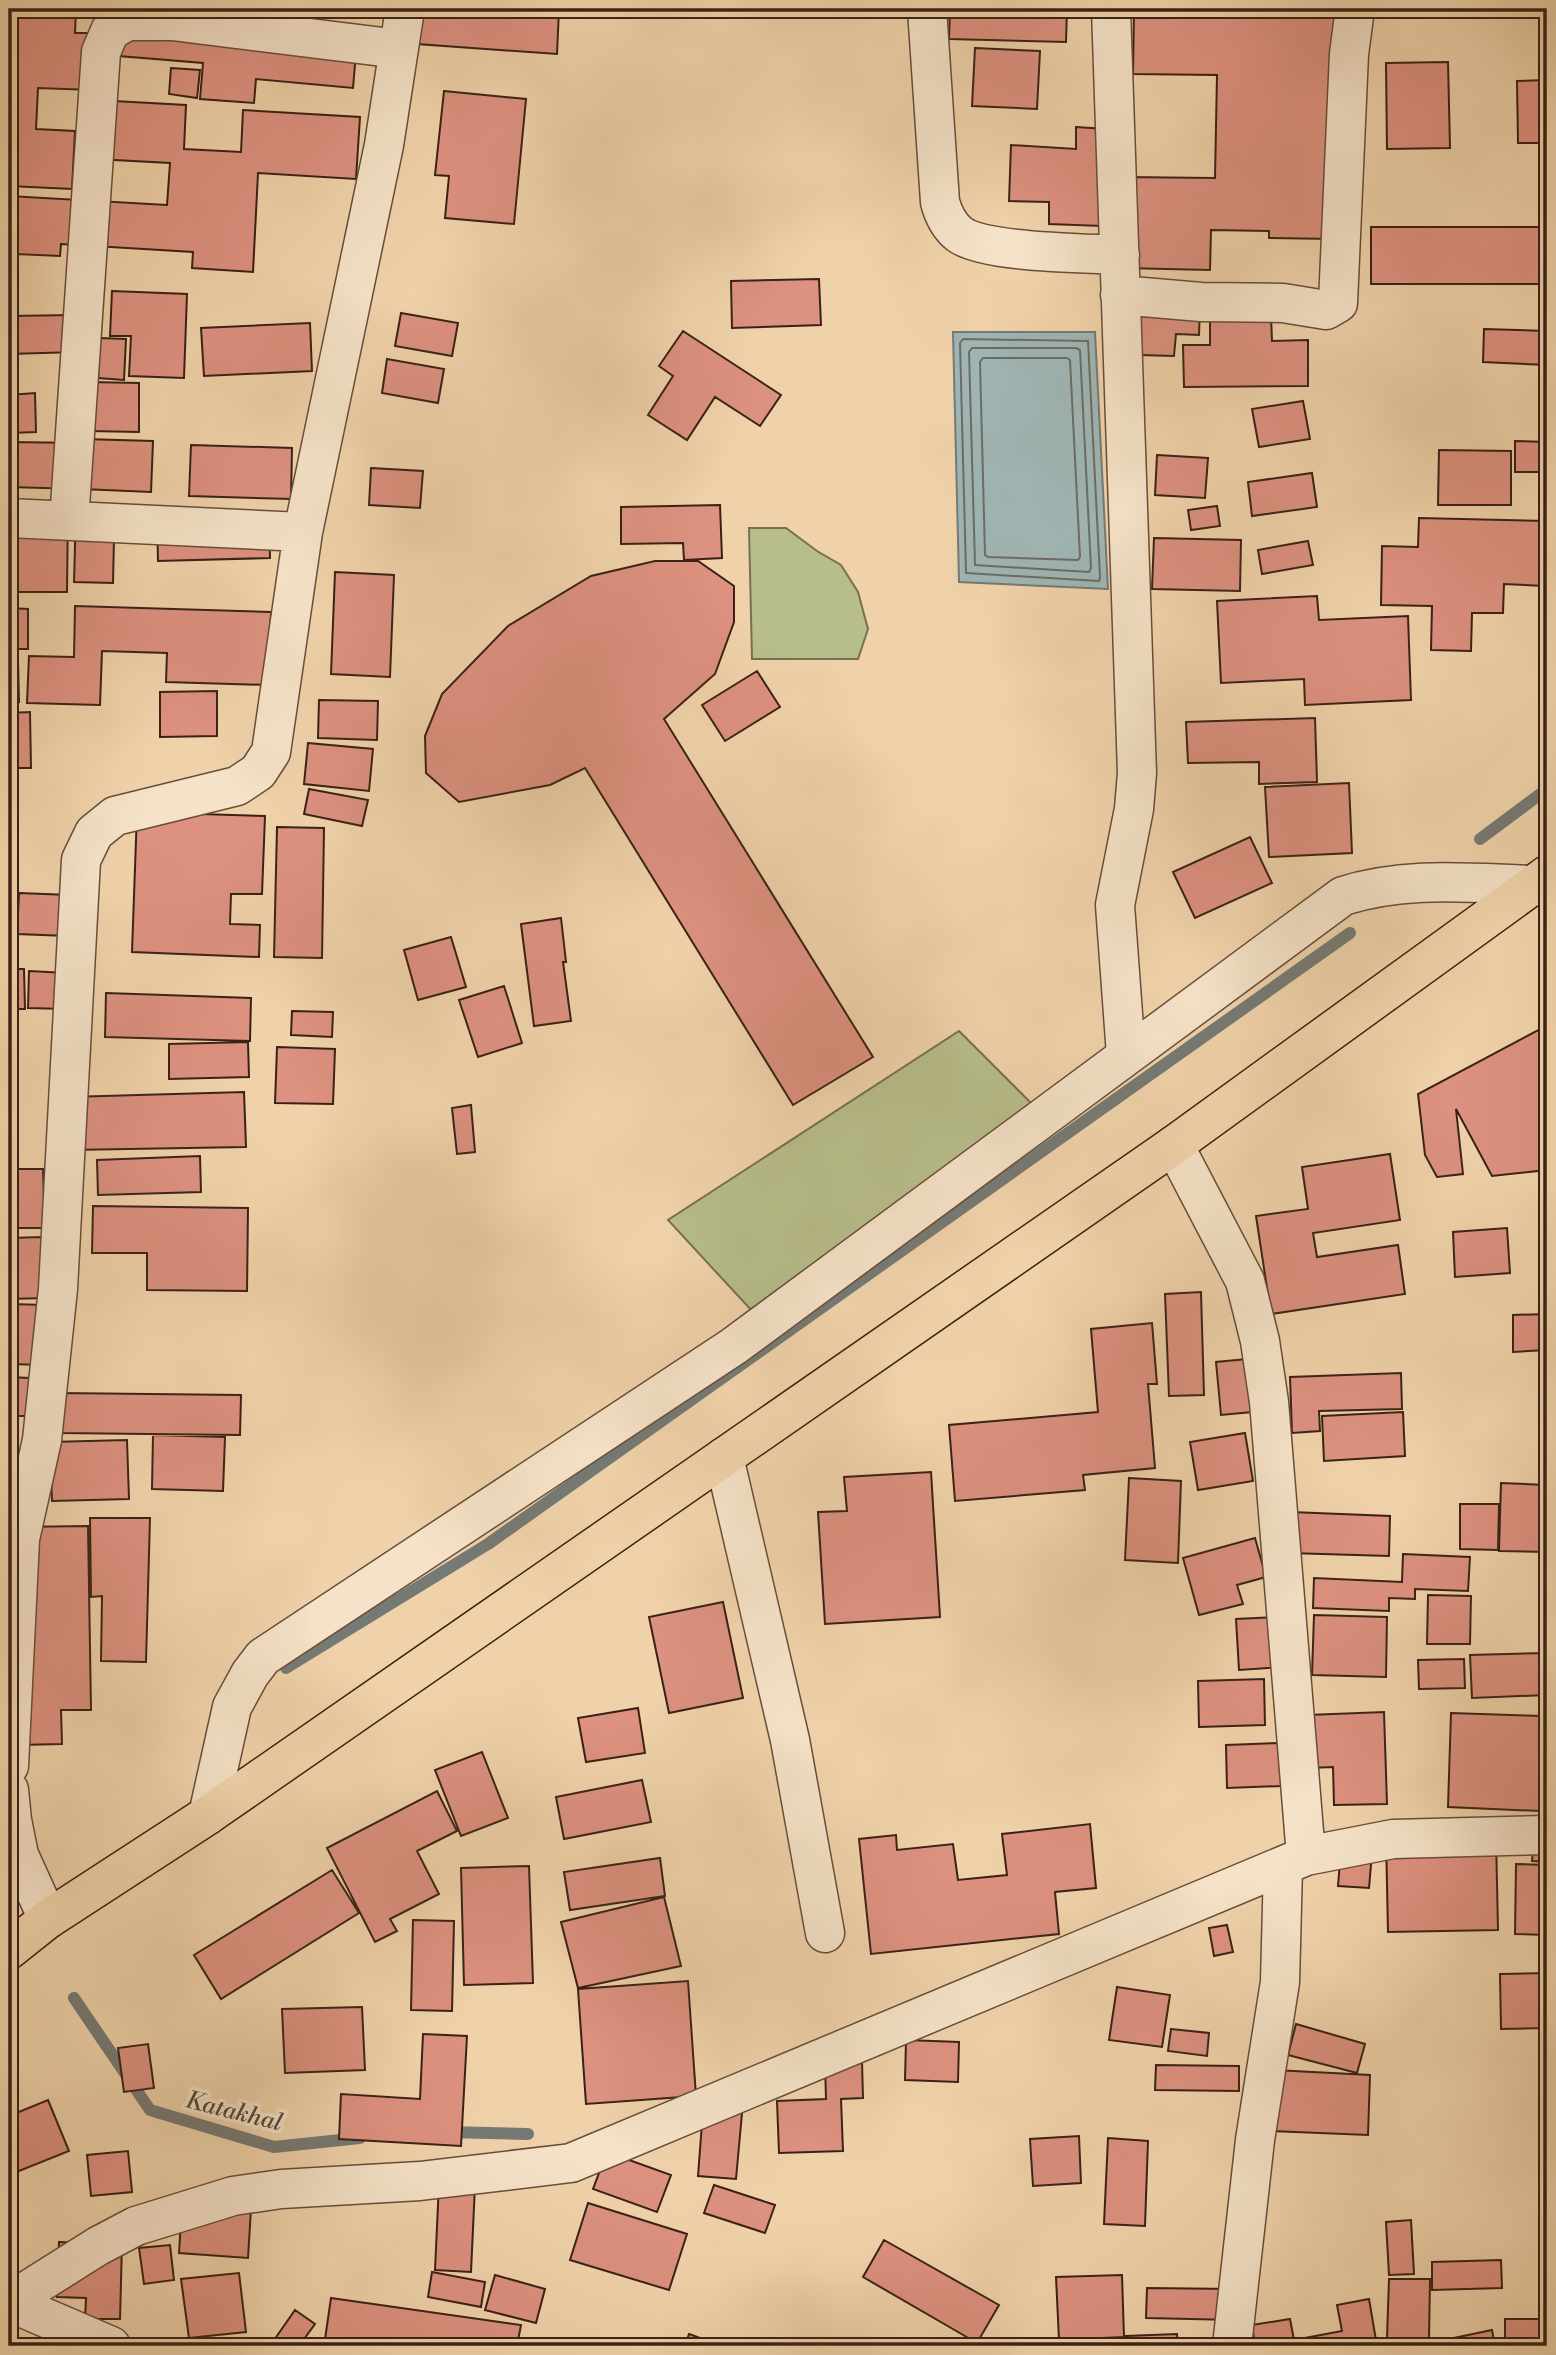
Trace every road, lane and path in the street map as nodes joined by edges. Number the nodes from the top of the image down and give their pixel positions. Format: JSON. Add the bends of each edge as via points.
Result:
{"nodes":[{"id":1,"x":405,"y":9,"type":"edge"},
{"id":2,"x":927,"y":9,"type":"edge"},
{"id":3,"x":1111,"y":9,"type":"edge"},
{"id":4,"x":1355,"y":9,"type":"edge"},
{"id":5,"x":111,"y":20,"type":"edge"},
{"id":6,"x":399,"y":49,"type":"junction"},
{"id":7,"x":1120,"y":254,"type":"junction"},
{"id":8,"x":1120,"y":295,"type":"junction"},
{"id":9,"x":9,"y":518,"type":"edge"},
{"id":10,"x":69,"y":520,"type":"junction"},
{"id":11,"x":303,"y":532,"type":"junction"},
{"id":12,"x":1540,"y":880,"type":"edge"},
{"id":13,"x":1126,"y":1055,"type":"junction"},
{"id":14,"x":1174,"y":1145,"type":"junction"},
{"id":15,"x":724,"y":1457,"type":"junction"},
{"id":16,"x":9,"y":1766,"type":"edge"},
{"id":17,"x":9,"y":1790,"type":"edge"},
{"id":18,"x":208,"y":1815,"type":"junction"},
{"id":19,"x":1547,"y":1835,"type":"edge"},
{"id":20,"x":1294,"y":1862,"type":"junction"},
{"id":21,"x":48,"y":1919,"type":"junction"},
{"id":22,"x":825,"y":1933,"type":"dead end"},
{"id":23,"x":9,"y":1950,"type":"edge"},
{"id":24,"x":9,"y":2302,"type":"edge"},
{"id":25,"x":111,"y":2346,"type":"edge"},
{"id":26,"x":1232,"y":2346,"type":"edge"}],
"edges":[{"from":1,"to":6,"type":"street"},
{"from":2,"to":7,"type":"street","via":[[940,202],[942,213],[957,233],[971,241],[1028,250]]},
{"from":3,"to":7,"type":"street"},
{"from":4,"to":8,"type":"street","via":[[1338,303],[1325,310],[1283,303]]},
{"from":5,"to":6,"type":"street","via":[[172,21]]},
{"from":5,"to":10,"type":"street","via":[[101,52]]},
{"from":6,"to":11,"type":"street","via":[[384,145]]},
{"from":7,"to":8,"type":"street"},
{"from":8,"to":13,"type":"street","via":[[1137,774],[1115,905]]},
{"from":9,"to":10,"type":"street"},
{"from":10,"to":11,"type":"street"},
{"from":11,"to":16,"type":"street","via":[[271,752],[258,772],[237,786],[116,816],[94,833],[81,860],[58,1289],[42,1440],[20,1539]]},
{"from":12,"to":13,"type":"street","via":[[1420,881],[1343,897]]},
{"from":12,"to":14,"type":"main road"},
{"from":13,"to":18,"type":"street","via":[[734,1346],[263,1657],[232,1707]]},
{"from":14,"to":15,"type":"main road"},
{"from":14,"to":20,"type":"street","via":[[1245,1281],[1260,1341],[1270,1416]]},
{"from":15,"to":18,"type":"main road"},
{"from":15,"to":22,"type":"street","via":[[790,1740]]},
{"from":17,"to":21,"type":"street","via":[[19,1855]]},
{"from":18,"to":21,"type":"main road"},
{"from":19,"to":20,"type":"street","via":[[1392,1839]]},
{"from":20,"to":24,"type":"street","via":[[571,2163],[233,2196],[136,2226]]},
{"from":20,"to":26,"type":"street"},
{"from":21,"to":23,"type":"main road"},
{"from":24,"to":25,"type":"street"}]}
